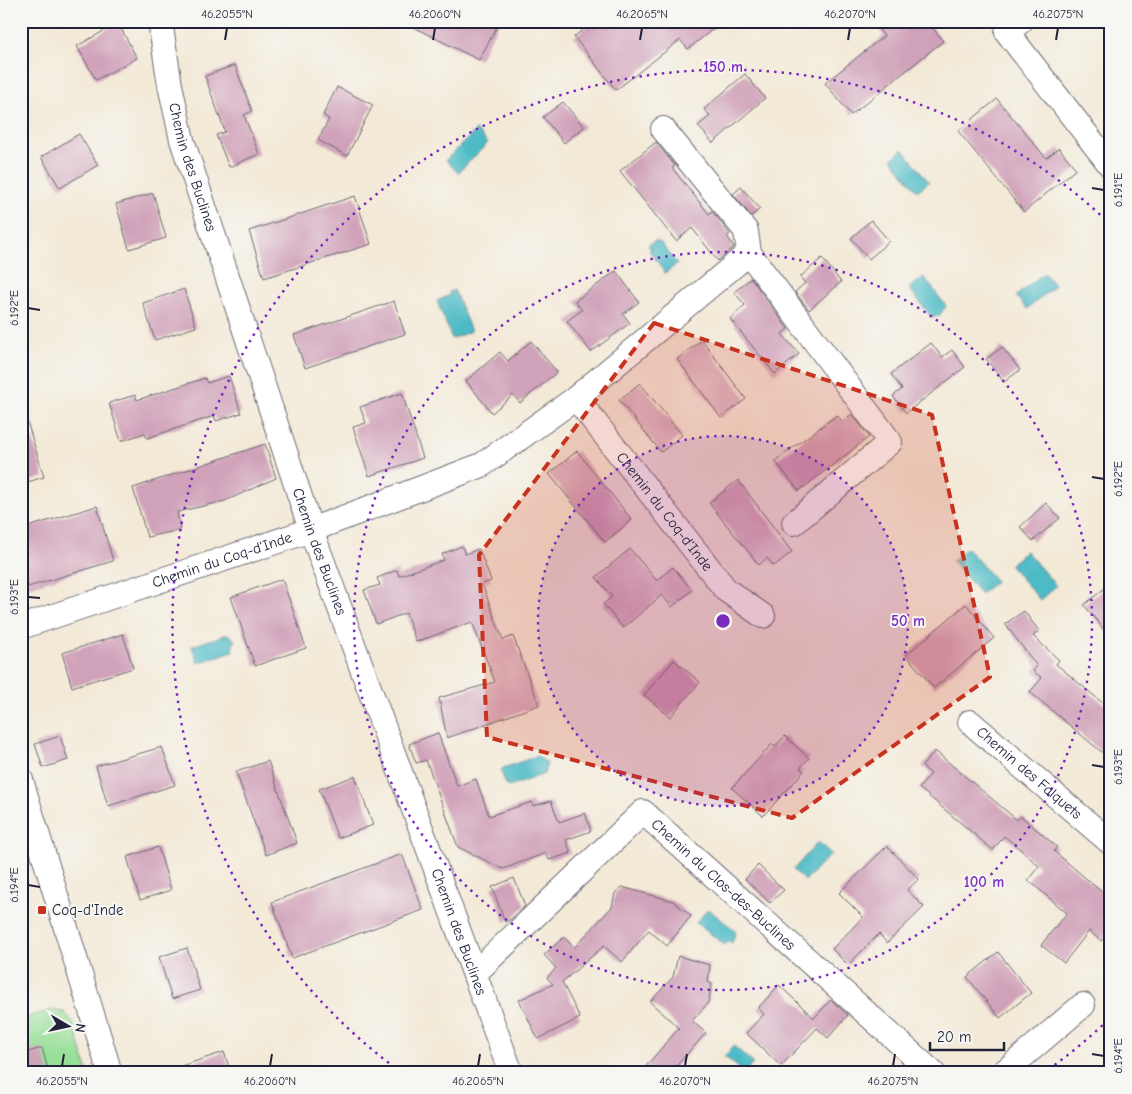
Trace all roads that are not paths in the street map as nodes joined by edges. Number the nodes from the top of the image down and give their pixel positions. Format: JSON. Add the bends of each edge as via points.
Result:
{"nodes":[{"id":1,"x":160,"y":21,"type":"edge"},
{"id":2,"x":1020,"y":21,"type":"edge"},
{"id":3,"x":663,"y":129,"type":"dead end"},
{"id":4,"x":1111,"y":166,"type":"edge"},
{"id":5,"x":749,"y":253,"type":"junction"},
{"id":6,"x":576,"y":398,"type":"junction"},
{"id":7,"x":794,"y":523,"type":"dead end"},
{"id":8,"x":311,"y":530,"type":"junction"},
{"id":9,"x":763,"y":616,"type":"dead end"},
{"id":10,"x":21,"y":627,"type":"edge"},
{"id":11,"x":970,"y":722,"type":"dead end"},
{"id":12,"x":21,"y":780,"type":"edge"},
{"id":13,"x":1111,"y":843,"type":"edge"},
{"id":14,"x":475,"y":973,"type":"junction"},
{"id":15,"x":1083,"y":1005,"type":"dead end"},
{"id":16,"x":110,"y":1073,"type":"edge"},
{"id":17,"x":511,"y":1073,"type":"edge"},
{"id":18,"x":934,"y":1073,"type":"edge"},
{"id":19,"x":1003,"y":1073,"type":"edge"}],
"edges":[{"from":1,"to":8,"type":"street","name":"Chemin des Buclines","via":[[182,140]]},
{"from":2,"to":4,"type":"street","via":[[1007,32]]},
{"from":3,"to":5,"type":"street","via":[[746,231]]},
{"from":5,"to":6,"type":"street","name":"Chemin du Coq-d'Inde"},
{"from":5,"to":7,"type":"street","via":[[890,442]]},
{"from":6,"to":8,"type":"street","name":"Chemin du Coq-d'Inde","via":[[482,465]]},
{"from":6,"to":9,"type":"street","name":"Chemin du Coq-d'Inde","via":[[726,590]]},
{"from":8,"to":10,"type":"street","name":"Chemin du Coq-d'Inde"},
{"from":8,"to":14,"type":"street","name":"Chemin des Buclines"},
{"from":11,"to":13,"type":"street","name":"Chemin des Falquets"},
{"from":12,"to":16,"type":"street"},
{"from":14,"to":17,"type":"street","name":"Chemin des Buclines"},
{"from":14,"to":18,"type":"street","name":"Chemin du Clos-des-Buclines","via":[[643,812]]},
{"from":15,"to":19,"type":"street"}]}
